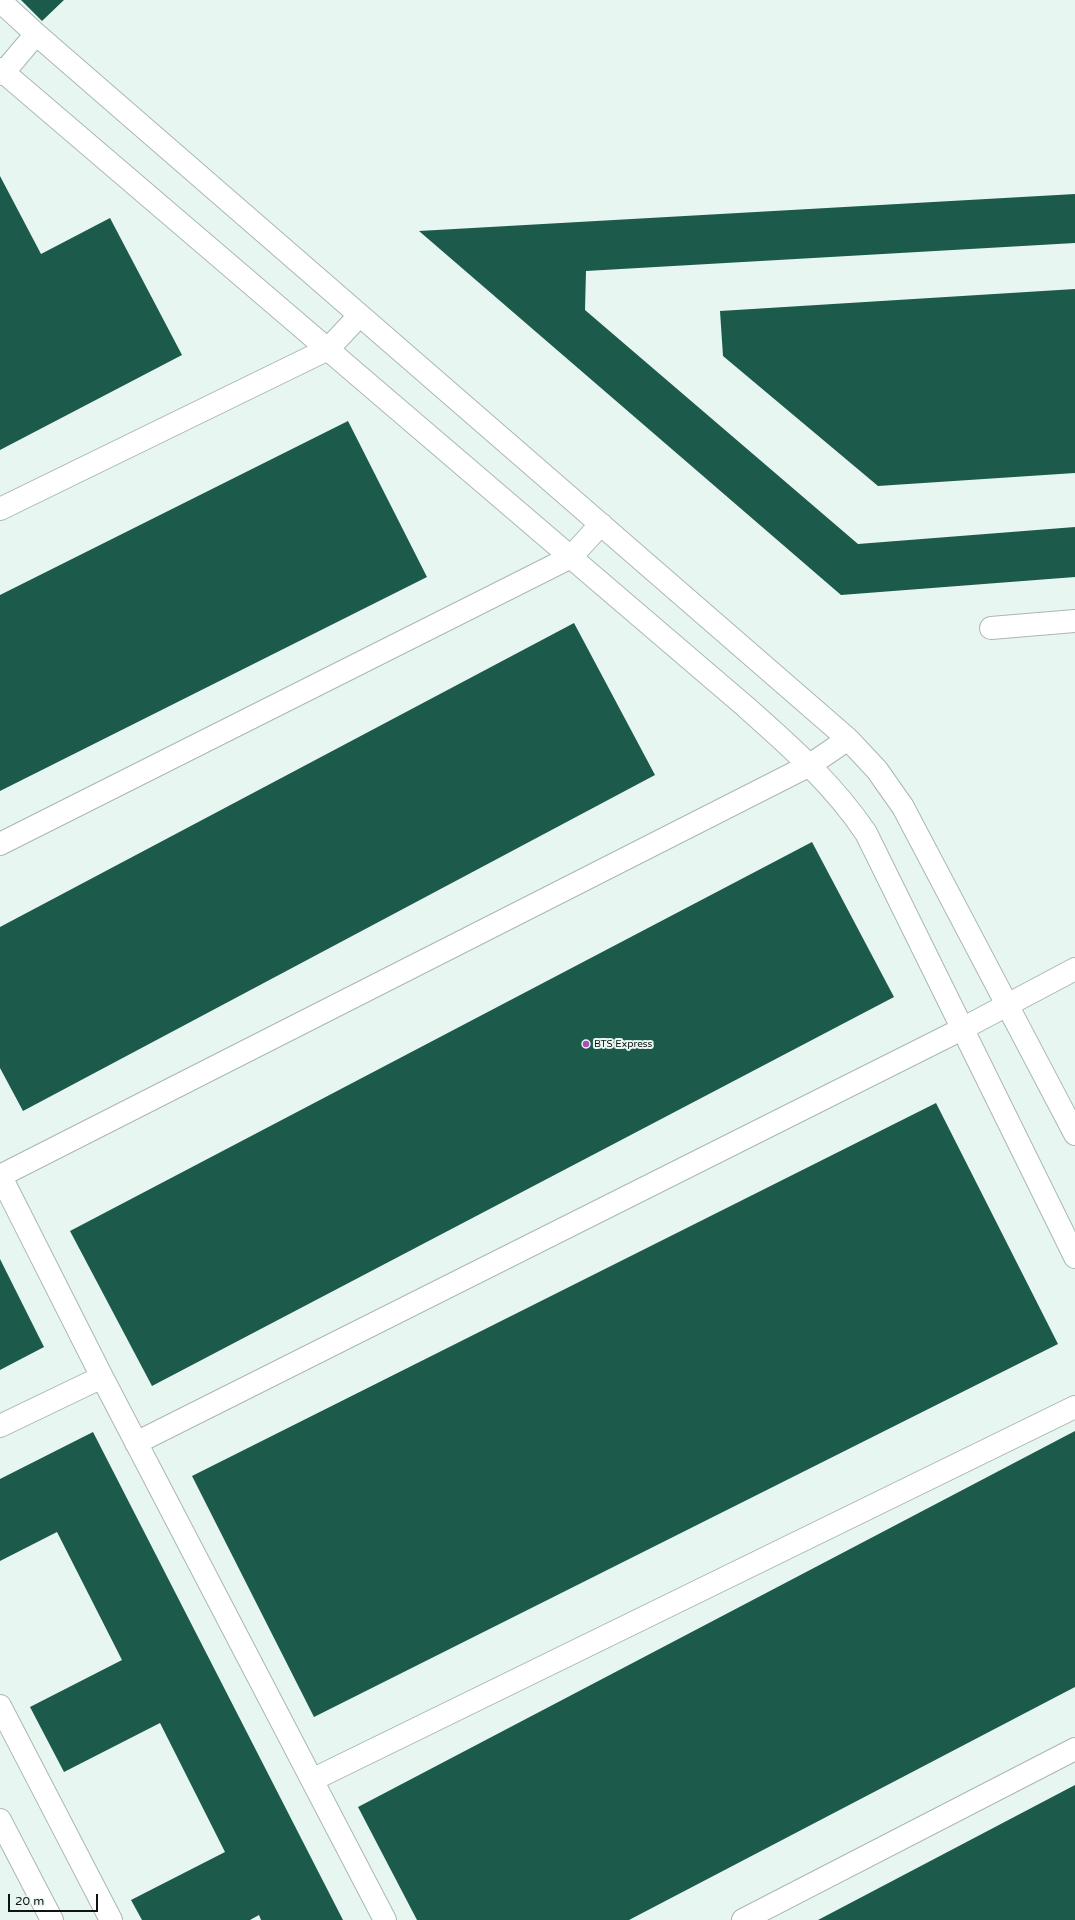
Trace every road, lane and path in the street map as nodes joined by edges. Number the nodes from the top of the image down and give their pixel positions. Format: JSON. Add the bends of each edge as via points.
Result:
{"nodes":[{"id":1,"x":0,"y":1,"type":"edge"},
{"id":2,"x":36,"y":34,"type":"junction"},
{"id":3,"x":1,"y":72,"type":"edge"},
{"id":4,"x":359,"y":316,"type":"junction"},
{"id":5,"x":328,"y":350,"type":"junction"},
{"id":6,"x":0,"y":508,"type":"edge"},
{"id":7,"x":601,"y":524,"type":"junction"},
{"id":8,"x":571,"y":557,"type":"junction"},
{"id":9,"x":1075,"y":621,"type":"edge"},
{"id":10,"x":991,"y":628,"type":"dead end"},
{"id":11,"x":848,"y":739,"type":"junction"},
{"id":12,"x":810,"y":765,"type":"junction"},
{"id":13,"x":0,"y":844,"type":"edge"},
{"id":14,"x":1075,"y":969,"type":"edge"},
{"id":15,"x":1007,"y":1005,"type":"junction"},
{"id":16,"x":962,"y":1029,"type":"junction"},
{"id":17,"x":1075,"y":1134,"type":"edge"},
{"id":18,"x":0,"y":1176,"type":"edge"},
{"id":19,"x":1075,"y":1256,"type":"edge"},
{"id":20,"x":102,"y":1377,"type":"junction"},
{"id":21,"x":1075,"y":1407,"type":"edge"},
{"id":22,"x":0,"y":1426,"type":"edge"},
{"id":23,"x":136,"y":1443,"type":"junction"},
{"id":24,"x":0,"y":1706,"type":"edge"},
{"id":25,"x":1075,"y":1749,"type":"edge"},
{"id":26,"x":312,"y":1780,"type":"junction"},
{"id":27,"x":0,"y":1820,"type":"edge"},
{"id":28,"x":52,"y":1920,"type":"edge"},
{"id":29,"x":111,"y":1920,"type":"edge"},
{"id":30,"x":385,"y":1920,"type":"edge"},
{"id":31,"x":743,"y":1920,"type":"edge"}],
"edges":[{"from":1,"to":2,"type":"lane"},
{"from":2,"to":3,"type":"lane"},
{"from":2,"to":4,"type":"lane"},
{"from":3,"to":5,"type":"lane"},
{"from":4,"to":5,"type":"lane"},
{"from":4,"to":7,"type":"lane"},
{"from":5,"to":6,"type":"lane"},
{"from":5,"to":8,"type":"lane"},
{"from":7,"to":8,"type":"lane"},
{"from":7,"to":11,"type":"lane"},
{"from":8,"to":12,"type":"lane"},
{"from":8,"to":13,"type":"lane"},
{"from":9,"to":10,"type":"lane"},
{"from":11,"to":12,"type":"lane"},
{"from":11,"to":15,"type":"lane","via":[[877,770],[903,807]]},
{"from":12,"to":16,"type":"lane","via":[[841,797],[866,833]]},
{"from":12,"to":18,"type":"lane"},
{"from":14,"to":15,"type":"lane"},
{"from":15,"to":16,"type":"lane"},
{"from":15,"to":17,"type":"lane"},
{"from":16,"to":19,"type":"lane"},
{"from":16,"to":23,"type":"lane"},
{"from":18,"to":20,"type":"lane"},
{"from":20,"to":22,"type":"lane"},
{"from":20,"to":23,"type":"lane"},
{"from":21,"to":26,"type":"lane"},
{"from":23,"to":26,"type":"lane"},
{"from":24,"to":29,"type":"lane"},
{"from":25,"to":31,"type":"lane"},
{"from":26,"to":30,"type":"lane"},
{"from":27,"to":28,"type":"lane"}]}
